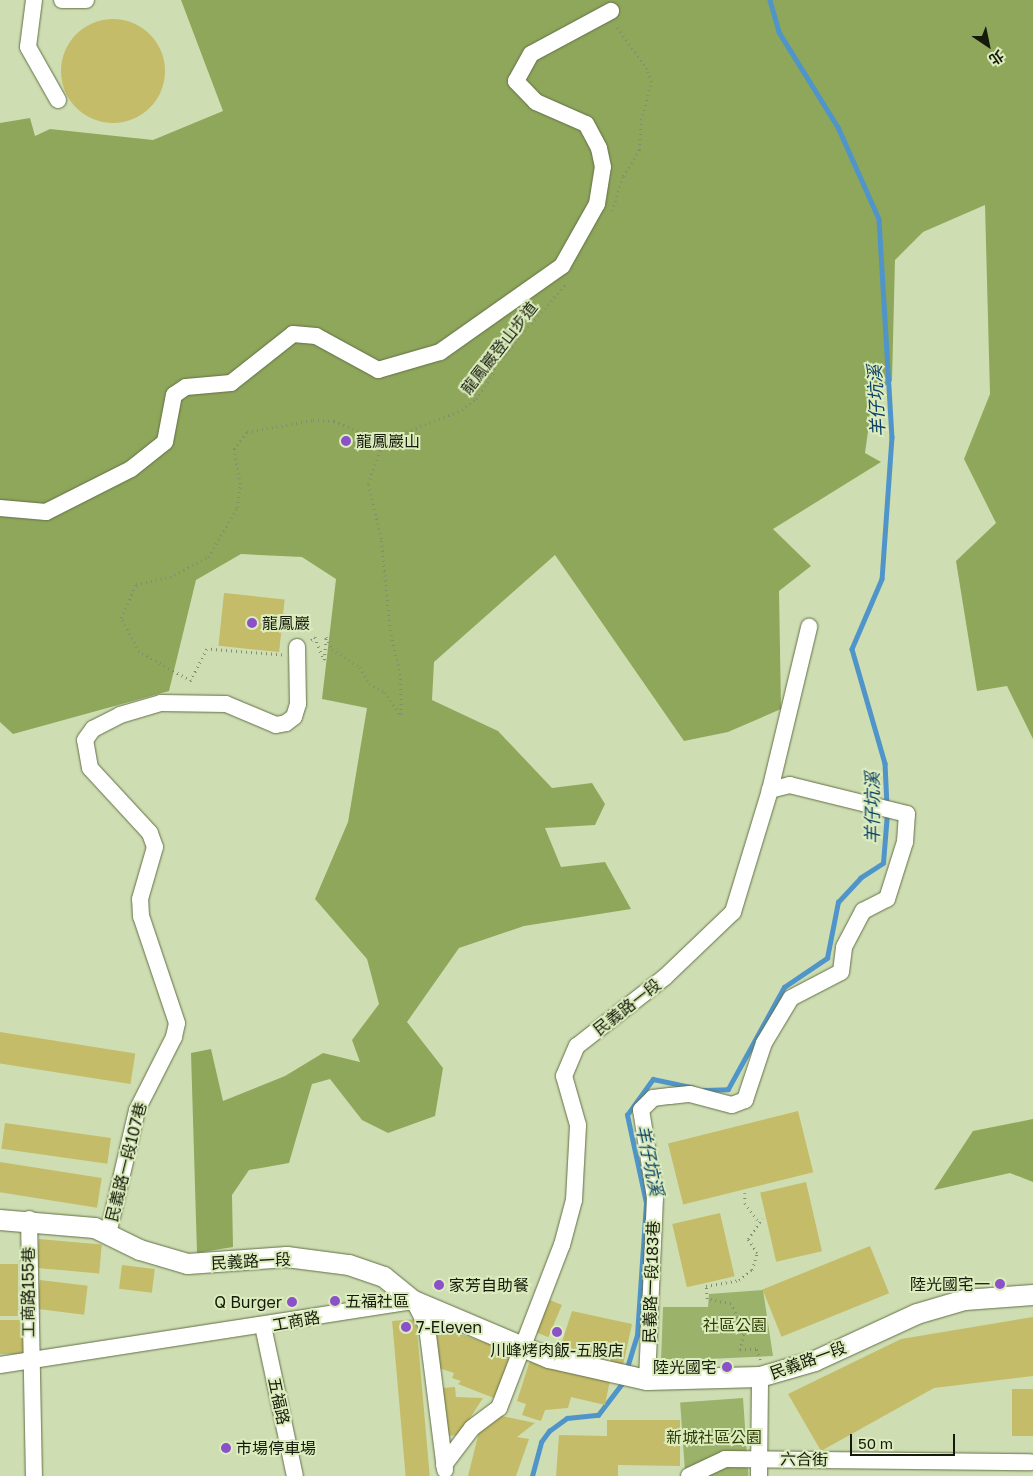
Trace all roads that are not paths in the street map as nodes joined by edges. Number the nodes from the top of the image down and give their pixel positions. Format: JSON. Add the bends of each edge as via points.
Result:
{"nodes":[{"id":1,"x":34,"y":0,"type":"edge"},
{"id":2,"x":62,"y":0,"type":"edge"},
{"id":3,"x":86,"y":0,"type":"edge"},
{"id":4,"x":611,"y":11,"type":"dead end"},
{"id":5,"x":58,"y":100,"type":"dead end"},
{"id":6,"x":0,"y":508,"type":"edge"},
{"id":7,"x":809,"y":627,"type":"dead end"},
{"id":8,"x":302,"y":648,"type":"road end"},
{"id":9,"x":770,"y":790,"type":"junction"},
{"id":10,"x":29,"y":1219,"type":"junction"},
{"id":11,"x":0,"y":1220,"type":"edge"},
{"id":12,"x":108,"y":1234,"type":"junction"},
{"id":13,"x":1033,"y":1295,"type":"edge"},
{"id":14,"x":414,"y":1301,"type":"junction"},
{"id":15,"x":263,"y":1326,"type":"junction"},
{"id":16,"x":520,"y":1346,"type":"junction"},
{"id":17,"x":28,"y":1364,"type":"junction"},
{"id":18,"x":0,"y":1365,"type":"edge"},
{"id":19,"x":762,"y":1376,"type":"junction"},
{"id":20,"x":647,"y":1380,"type":"junction"},
{"id":21,"x":759,"y":1458,"type":"junction"},
{"id":22,"x":1030,"y":1462,"type":"dead end"},
{"id":23,"x":445,"y":1470,"type":"edge"},
{"id":24,"x":34,"y":1476,"type":"edge"},
{"id":25,"x":296,"y":1476,"type":"edge"},
{"id":26,"x":689,"y":1476,"type":"edge"},
{"id":27,"x":759,"y":1476,"type":"edge"}],
"edges":[{"from":1,"to":5,"type":"street","via":[[28,47]]},
{"from":2,"to":3,"type":"street"},
{"from":4,"to":6,"type":"street","via":[[531,54],[516,81],[536,102],[586,124],[599,148],[603,167],[597,204],[562,266],[440,352],[378,370],[316,336],[293,334],[231,383],[186,387],[174,395],[165,442],[131,469],[46,512]]},
{"from":7,"to":9,"type":"street","name":"民義路一段"},
{"from":8,"to":12,"type":"street","name":"民義路一段107巷","via":[[298,704],[294,717],[286,723],[276,725],[226,704],[161,703],[120,715],[94,729],[85,740],[90,768],[150,832],[155,847],[140,899],[141,916],[177,1022],[174,1037],[137,1110]]},
{"from":9,"to":16,"type":"street","name":"民義路一段","via":[[733,912],[665,976],[577,1046],[564,1076],[578,1125],[574,1200],[562,1245]]},
{"from":9,"to":20,"type":"street","name":"民義路一段183巷","via":[[790,785],[906,814],[905,842],[888,899],[863,910],[844,947],[841,972],[792,998],[764,1043],[745,1100],[732,1105],[690,1094],[653,1098],[641,1110],[655,1198]]},
{"from":10,"to":11,"type":"main road","name":"民義路一段"},
{"from":10,"to":12,"type":"main road","name":"民義路一段","via":[[66,1222]]},
{"from":10,"to":17,"type":"street","name":"工商路155巷"},
{"from":12,"to":14,"type":"main road","name":"民義路一段","via":[[140,1250],[188,1264],[288,1257],[349,1265],[384,1277]]},
{"from":13,"to":19,"type":"main road","name":"民義路一段","via":[[965,1300],[918,1314],[815,1361]]},
{"from":14,"to":15,"type":"street","name":"工商路"},
{"from":14,"to":16,"type":"main road","name":"民義路一段"},
{"from":14,"to":23,"type":"street","via":[[428,1327]]},
{"from":15,"to":17,"type":"street","name":"工商路"},
{"from":15,"to":25,"type":"street","name":"五福路"},
{"from":16,"to":20,"type":"main road","name":"民義路一段","via":[[567,1363]]},
{"from":16,"to":23,"type":"street","via":[[499,1408],[472,1428]]},
{"from":17,"to":18,"type":"street","name":"工商路"},
{"from":17,"to":24,"type":"street","name":"工商路155巷"},
{"from":19,"to":20,"type":"main road","name":"民義路一段"},
{"from":19,"to":21,"type":"street","name":"六合街"},
{"from":21,"to":22,"type":"street","name":"六合街"},
{"from":21,"to":26,"type":"street","name":"六合街","via":[[725,1459]]},
{"from":21,"to":27,"type":"street","name":"六合街"}]}
